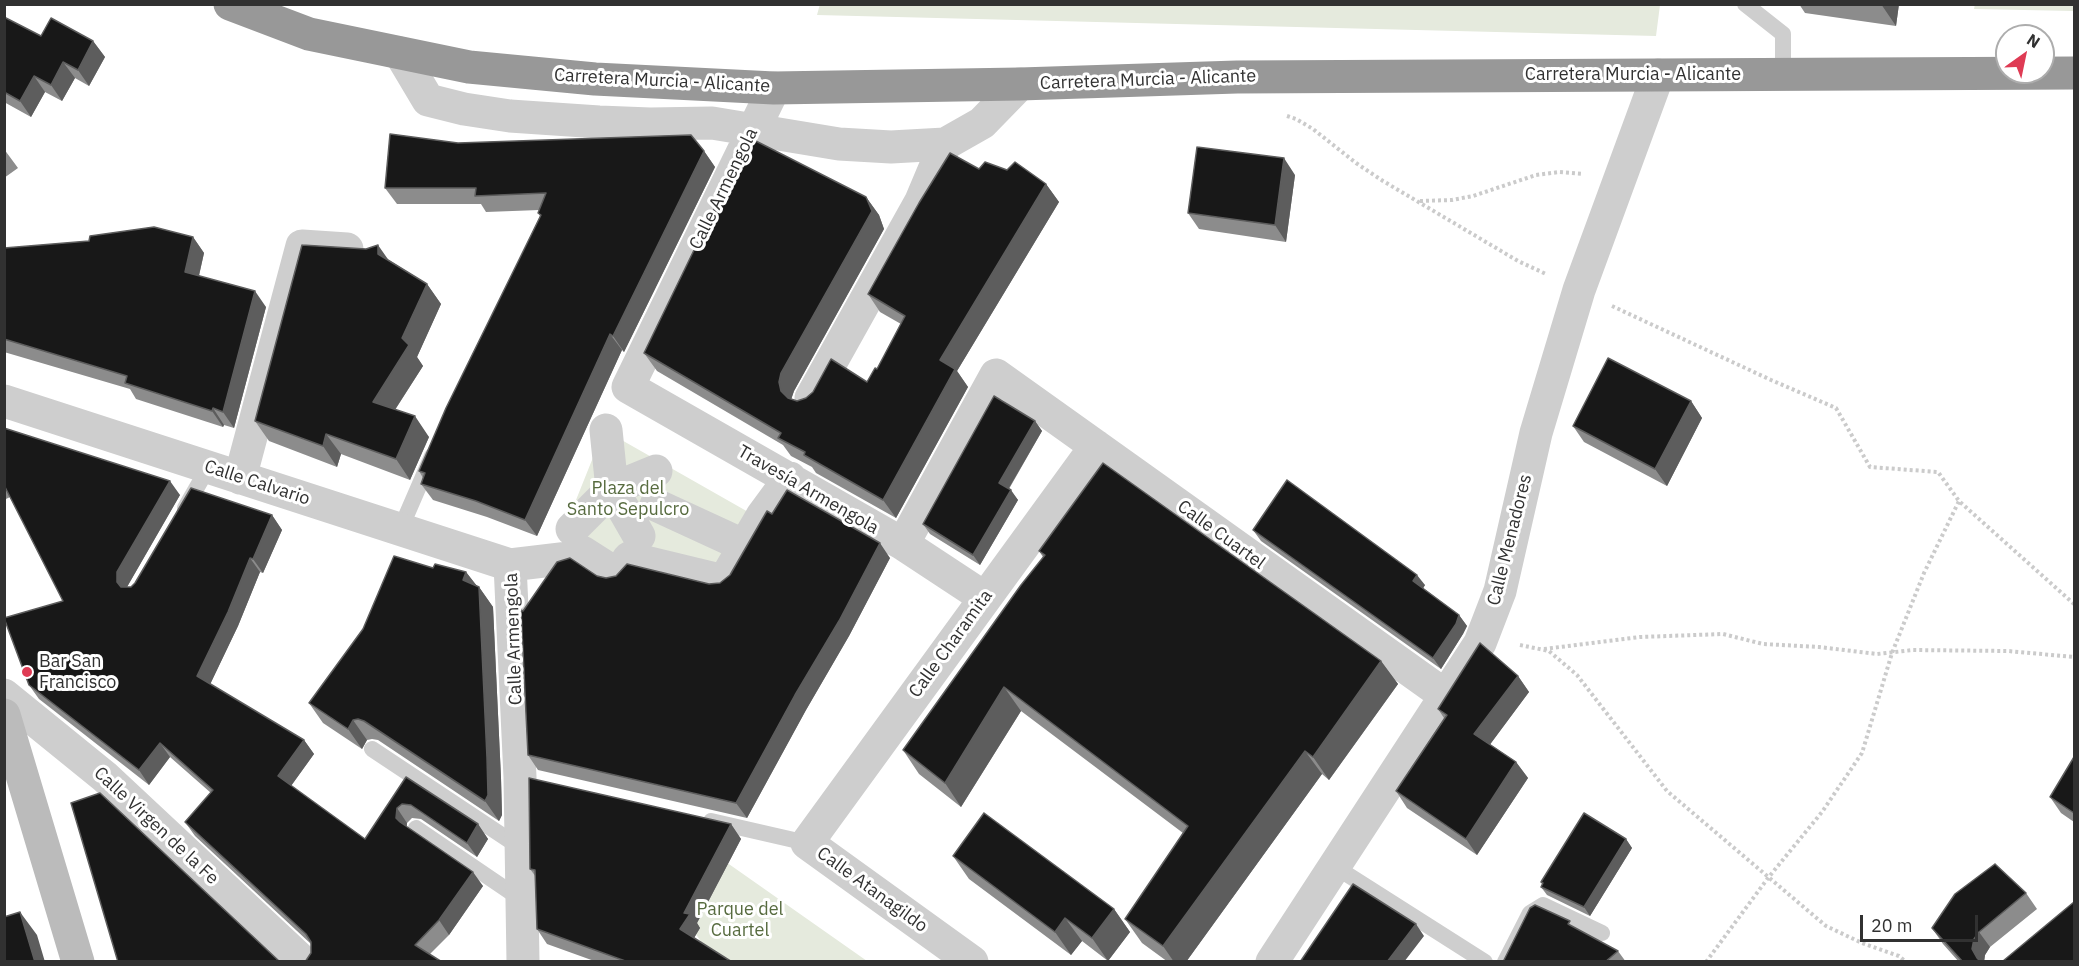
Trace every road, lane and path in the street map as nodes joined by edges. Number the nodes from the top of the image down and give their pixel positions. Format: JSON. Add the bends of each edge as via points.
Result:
{"nodes":[{"id":1,"x":230,"y":4,"type":"edge"},
{"id":2,"x":1745,"y":4,"type":"edge"},
{"id":3,"x":400,"y":53,"type":"junction"},
{"id":4,"x":2074,"y":73,"type":"edge"},
{"id":5,"x":1783,"y":74,"type":"junction"},
{"id":6,"x":1658,"y":75,"type":"junction"},
{"id":7,"x":1020,"y":84,"type":"junction"},
{"id":8,"x":774,"y":88,"type":"junction"},
{"id":9,"x":1279,"y":113,"type":"dead end"},
{"id":10,"x":753,"y":128,"type":"junction"},
{"id":11,"x":945,"y":144,"type":"junction"},
{"id":12,"x":1618,"y":184,"type":"junction"},
{"id":13,"x":1420,"y":201,"type":"junction"},
{"id":14,"x":381,"y":251,"type":"edge"},
{"id":15,"x":1579,"y":290,"type":"junction"},
{"id":16,"x":628,"y":387,"type":"joint"},
{"id":17,"x":810,"y":400,"type":"edge"},
{"id":18,"x":4,"y":401,"type":"edge"},
{"id":19,"x":606,"y":430,"type":"dead end"},
{"id":20,"x":440,"y":438,"type":"edge"},
{"id":21,"x":1096,"y":446,"type":"junction"},
{"id":22,"x":208,"y":468,"type":"junction"},
{"id":23,"x":240,"y":478,"type":"junction"},
{"id":24,"x":790,"y":478,"type":"junction"},
{"id":25,"x":612,"y":489,"type":"junction"},
{"id":26,"x":667,"y":499,"type":"junction"},
{"id":27,"x":1959,"y":501,"type":"junction"},
{"id":28,"x":175,"y":525,"type":"edge"},
{"id":29,"x":400,"y":530,"type":"junction"},
{"id":30,"x":752,"y":533,"type":"junction"},
{"id":31,"x":648,"y":539,"type":"dead end"},
{"id":32,"x":903,"y":544,"type":"junction"},
{"id":33,"x":510,"y":565,"type":"junction"},
{"id":34,"x":985,"y":598,"type":"junction"},
{"id":35,"x":2074,"y":604,"type":"edge"},
{"id":36,"x":1480,"y":643,"type":"junction"},
{"id":37,"x":1540,"y":649,"type":"junction"},
{"id":38,"x":1892,"y":653,"type":"junction"},
{"id":39,"x":2074,"y":657,"type":"edge"},
{"id":40,"x":4,"y":695,"type":"edge"},
{"id":41,"x":1446,"y":696,"type":"junction"},
{"id":42,"x":4,"y":715,"type":"edge"},
{"id":43,"x":372,"y":749,"type":"edge"},
{"id":44,"x":692,"y":817,"type":"edge"},
{"id":45,"x":416,"y":828,"type":"dead end"},
{"id":46,"x":807,"y":843,"type":"junction"},
{"id":47,"x":521,"y":848,"type":"junction"},
{"id":48,"x":1334,"y":866,"type":"junction"},
{"id":49,"x":1768,"y":878,"type":"junction"},
{"id":50,"x":522,"y":900,"type":"junction"},
{"id":51,"x":1602,"y":933,"type":"dead end"},
{"id":52,"x":526,"y":961,"type":"edge"},
{"id":53,"x":78,"y":962,"type":"edge"},
{"id":54,"x":303,"y":962,"type":"edge"},
{"id":55,"x":972,"y":962,"type":"edge"},
{"id":56,"x":1272,"y":962,"type":"edge"},
{"id":57,"x":1485,"y":962,"type":"edge"},
{"id":58,"x":1505,"y":962,"type":"edge"},
{"id":59,"x":1706,"y":962,"type":"edge"},
{"id":60,"x":1906,"y":962,"type":"edge"}],
"edges":[{"from":1,"to":3,"type":"highway","name":"Carretera Murcia - Alicante","via":[[309,34]]},
{"from":2,"to":5,"type":"lane","via":[[1783,34]]},
{"from":3,"to":8,"type":"highway","name":"Carretera Murcia - Alicante","via":[[469,67],[596,79]]},
{"from":3,"to":10,"type":"street","via":[[428,100],[464,109],[510,116]]},
{"from":4,"to":5,"type":"highway","name":"Carretera Murcia - Alicante"},
{"from":5,"to":6,"type":"highway","name":"Carretera Murcia - Alicante"},
{"from":6,"to":7,"type":"highway","name":"Carretera Murcia - Alicante","via":[[1237,77]]},
{"from":6,"to":12,"type":"street","name":"Calle Menadores"},
{"from":7,"to":8,"type":"highway","name":"Carretera Murcia - Alicante"},
{"from":7,"to":11,"type":"street","via":[[982,123]]},
{"from":8,"to":10,"type":"street","name":"Calle Armengola"},
{"from":9,"to":13,"type":"path","via":[[1313,129],[1356,163]]},
{"from":10,"to":11,"type":"street","via":[[839,144]]},
{"from":10,"to":16,"type":"street","name":"Calle Armengola"},
{"from":11,"to":17,"type":"street","via":[[921,201]]},
{"from":12,"to":13,"type":"path","via":[[1579,173],[1559,172],[1536,175],[1473,196]]},
{"from":12,"to":15,"type":"street","name":"Calle Menadores"},
{"from":13,"to":15,"type":"path","via":[[1518,261]]},
{"from":14,"to":23,"type":"street","via":[[302,246]]},
{"from":15,"to":27,"type":"path","via":[[1836,408],[1870,467],[1938,472]]},
{"from":15,"to":36,"type":"street","name":"Calle Menadores","via":[[1536,433],[1500,591]]},
{"from":16,"to":24,"type":"street","name":"Travesía Armengola"},
{"from":18,"to":22,"type":"street","name":"Calle Calvario"},
{"from":19,"to":25,"type":"street"},
{"from":20,"to":29,"type":"lane"},
{"from":21,"to":32,"type":"street","name":"Calle Cuartel","via":[[996,375]]},
{"from":21,"to":34,"type":"street","name":"Calle Charamita"},
{"from":21,"to":41,"type":"street","name":"Calle Cuartel"},
{"from":22,"to":23,"type":"street","name":"Calle Calvario"},
{"from":22,"to":28,"type":"lane"},
{"from":23,"to":29,"type":"street","name":"Calle Calvario"},
{"from":24,"to":30,"type":"street","name":"Calle Armengola"},
{"from":24,"to":32,"type":"street","name":"Travesía Armengola"},
{"from":25,"to":25,"type":"street","via":[[578,522],[639,536]]},
{"from":25,"to":26,"type":"street"},
{"from":26,"to":30,"type":"street"},
{"from":26,"to":31,"type":"street"},
{"from":27,"to":35,"type":"path"},
{"from":27,"to":38,"type":"path"},
{"from":29,"to":33,"type":"street","name":"Calle Calvario"},
{"from":30,"to":33,"type":"street","name":"Calle Armengola","via":[[724,581],[629,558],[618,575],[582,552],[569,558]]},
{"from":32,"to":34,"type":"street","name":"Travesía Armengola"},
{"from":33,"to":47,"type":"street","name":"Calle Armengola","via":[[526,778]]},
{"from":34,"to":46,"type":"street","name":"Calle Charamita"},
{"from":36,"to":37,"type":"path"},
{"from":36,"to":41,"type":"street","name":"Calle Menadores"},
{"from":37,"to":38,"type":"path","via":[[1640,637],[1723,634],[1763,644]]},
{"from":37,"to":49,"type":"path","via":[[1549,651],[1577,675],[1667,790]]},
{"from":38,"to":39,"type":"path","via":[[2008,651]]},
{"from":38,"to":49,"type":"path","via":[[1862,753],[1822,812]]},
{"from":40,"to":54,"type":"street","name":"Calle Virgen de la Fe","via":[[105,777]]},
{"from":41,"to":48,"type":"street","name":"Calle Menadores"},
{"from":42,"to":53,"type":"street"},
{"from":43,"to":47,"type":"lane"},
{"from":44,"to":46,"type":"lane","name":"Calle Atanagildo"},
{"from":45,"to":50,"type":"lane"},
{"from":46,"to":55,"type":"street","name":"Calle Atanagildo"},
{"from":47,"to":50,"type":"street","name":"Calle Armengola"},
{"from":48,"to":56,"type":"street","name":"Calle Menadores"},
{"from":48,"to":57,"type":"lane"},
{"from":49,"to":59,"type":"path"},
{"from":49,"to":60,"type":"path","via":[[1826,926]]},
{"from":50,"to":52,"type":"street","name":"Calle Armengola"},
{"from":51,"to":58,"type":"lane","via":[[1543,905],[1530,913]]}]}
